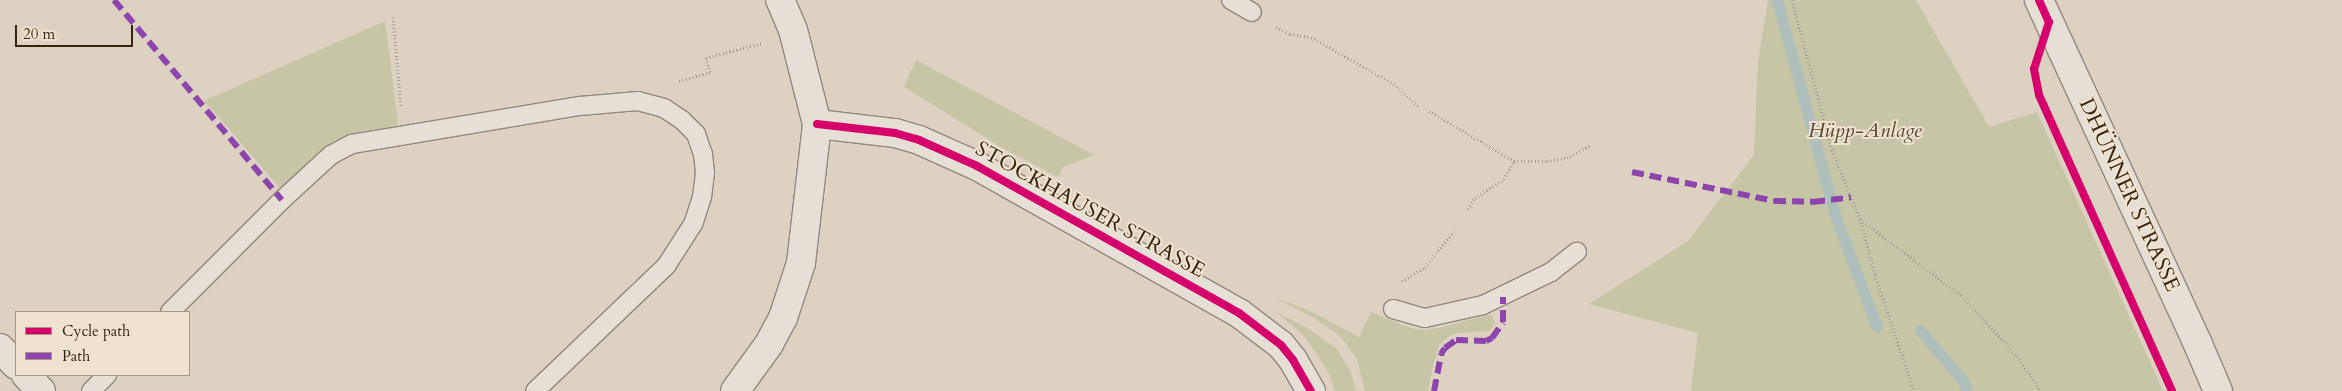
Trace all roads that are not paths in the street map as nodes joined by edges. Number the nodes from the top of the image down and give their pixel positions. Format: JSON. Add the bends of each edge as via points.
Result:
{"nodes":[{"id":1,"x":780,"y":0,"type":"edge"},
{"id":2,"x":1232,"y":0,"type":"edge"},
{"id":3,"x":2038,"y":0,"type":"edge"},
{"id":4,"x":1252,"y":12,"type":"dead end"},
{"id":5,"x":817,"y":124,"type":"junction"},
{"id":6,"x":1577,"y":252,"type":"dead end"},
{"id":7,"x":1393,"y":310,"type":"dead end"},
{"id":8,"x":171,"y":311,"type":"edge"},
{"id":9,"x":0,"y":348,"type":"edge"},
{"id":10,"x":15,"y":364,"type":"edge"},
{"id":11,"x":27,"y":376,"type":"edge"},
{"id":12,"x":106,"y":376,"type":"edge"},
{"id":13,"x":41,"y":391,"type":"edge"},
{"id":14,"x":91,"y":391,"type":"edge"},
{"id":15,"x":535,"y":391,"type":"edge"},
{"id":16,"x":734,"y":391,"type":"edge"},
{"id":17,"x":1311,"y":391,"type":"edge"},
{"id":18,"x":2218,"y":391,"type":"edge"}],
"edges":[{"from":1,"to":5,"type":"street","via":[[793,30]]},
{"from":2,"to":4,"type":"lane"},
{"from":3,"to":18,"type":"street","name":"DHÜNNER STRASSE"},
{"from":5,"to":16,"type":"street","via":[[801,263],[793,290],[769,344]]},
{"from":5,"to":17,"type":"street","name":"STOCKHAUSER STRASSE","via":[[895,132],[977,166],[1239,312],[1281,345]]},
{"from":6,"to":7,"type":"lane","via":[[1551,272],[1484,305],[1424,318]]},
{"from":8,"to":15,"type":"lane","via":[[282,200],[331,155],[352,144],[580,106],[638,101],[664,108],[696,134],[703,154],[702,197],[693,224],[666,266]]},
{"from":9,"to":10,"type":"street"},
{"from":11,"to":13,"type":"street"},
{"from":12,"to":14,"type":"lane"}]}
